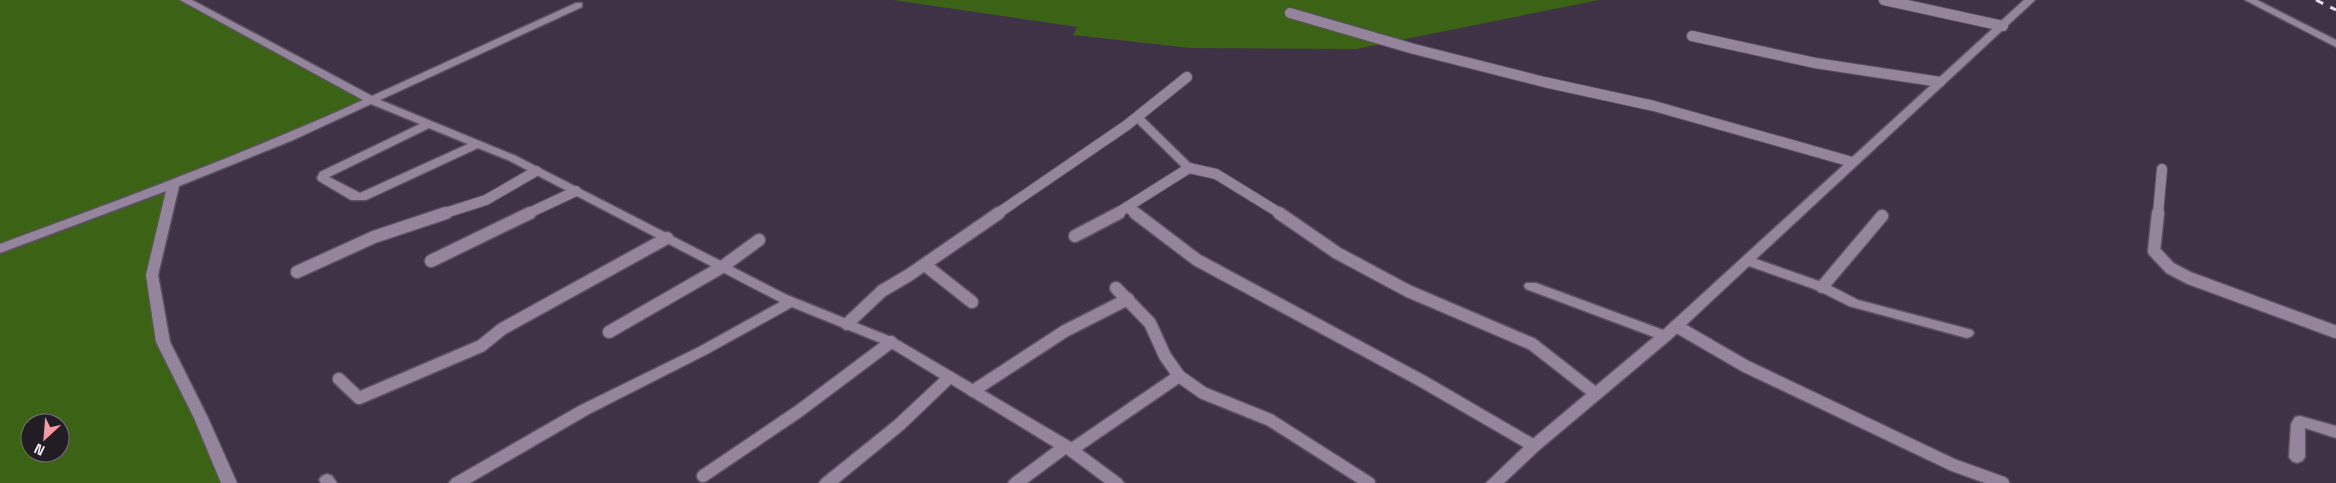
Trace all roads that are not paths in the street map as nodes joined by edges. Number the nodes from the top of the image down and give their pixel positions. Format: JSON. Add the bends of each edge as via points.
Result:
{"nodes":[{"id":1,"x":185,"y":0,"type":"edge"},
{"id":2,"x":1884,"y":0,"type":"edge"},
{"id":3,"x":2030,"y":0,"type":"edge"},
{"id":4,"x":2250,"y":0,"type":"edge"},
{"id":5,"x":579,"y":5,"type":"dead end"},
{"id":6,"x":1290,"y":13,"type":"dead end"},
{"id":7,"x":2003,"y":26,"type":"junction"},
{"id":8,"x":1692,"y":36,"type":"dead end"},
{"id":9,"x":2336,"y":44,"type":"edge"},
{"id":10,"x":1187,"y":77,"type":"dead end"},
{"id":11,"x":1940,"y":82,"type":"junction"},
{"id":12,"x":372,"y":101,"type":"junction"},
{"id":13,"x":1137,"y":117,"type":"junction"},
{"id":14,"x":429,"y":124,"type":"junction"},
{"id":15,"x":477,"y":144,"type":"junction"},
{"id":16,"x":1852,"y":162,"type":"junction"},
{"id":17,"x":1189,"y":168,"type":"junction"},
{"id":18,"x":2162,"y":169,"type":"dead end"},
{"id":19,"x":536,"y":171,"type":"junction"},
{"id":20,"x":174,"y":184,"type":"junction"},
{"id":21,"x":576,"y":191,"type":"junction"},
{"id":22,"x":1127,"y":207,"type":"junction"},
{"id":23,"x":1882,"y":216,"type":"dead end"},
{"id":24,"x":1075,"y":236,"type":"dead end"},
{"id":25,"x":667,"y":238,"type":"junction"},
{"id":26,"x":759,"y":240,"type":"dead end"},
{"id":27,"x":0,"y":249,"type":"edge"},
{"id":28,"x":1746,"y":260,"type":"junction"},
{"id":29,"x":431,"y":261,"type":"dead end"},
{"id":30,"x":925,"y":265,"type":"junction"},
{"id":31,"x":722,"y":267,"type":"junction"},
{"id":32,"x":297,"y":272,"type":"dead end"},
{"id":33,"x":1531,"y":286,"type":"dead end"},
{"id":34,"x":1822,"y":287,"type":"junction"},
{"id":35,"x":1116,"y":288,"type":"dead end"},
{"id":36,"x":1128,"y":300,"type":"junction"},
{"id":37,"x":791,"y":302,"type":"junction"},
{"id":38,"x":972,"y":302,"type":"dead end"},
{"id":39,"x":847,"y":324,"type":"junction"},
{"id":40,"x":1676,"y":326,"type":"junction"},
{"id":41,"x":610,"y":332,"type":"dead end"},
{"id":42,"x":2336,"y":332,"type":"edge"},
{"id":43,"x":1967,"y":333,"type":"dead end"},
{"id":44,"x":1666,"y":336,"type":"junction"},
{"id":45,"x":891,"y":342,"type":"junction"},
{"id":46,"x":1179,"y":376,"type":"junction"},
{"id":47,"x":950,"y":377,"type":"junction"},
{"id":48,"x":339,"y":379,"type":"dead end"},
{"id":49,"x":973,"y":391,"type":"junction"},
{"id":50,"x":1596,"y":394,"type":"junction"},
{"id":51,"x":2336,"y":432,"type":"edge"},
{"id":52,"x":1534,"y":446,"type":"junction"},
{"id":53,"x":1069,"y":448,"type":"junction"},
{"id":54,"x":2297,"y":456,"type":"dead end"},
{"id":55,"x":703,"y":476,"type":"dead end"},
{"id":56,"x":466,"y":481,"type":"edge"},
{"id":57,"x":229,"y":483,"type":"edge"},
{"id":58,"x":827,"y":483,"type":"edge"},
{"id":59,"x":1016,"y":483,"type":"edge"},
{"id":60,"x":1116,"y":483,"type":"edge"},
{"id":61,"x":1369,"y":483,"type":"edge"},
{"id":62,"x":1494,"y":483,"type":"edge"},
{"id":63,"x":2003,"y":483,"type":"edge"}],
"edges":[{"from":1,"to":12,"type":"street"},
{"from":2,"to":7,"type":"lane"},
{"from":3,"to":7,"type":"street"},
{"from":4,"to":9,"type":"street"},
{"from":5,"to":12,"type":"street"},
{"from":6,"to":16,"type":"lane","via":[[1414,49],[1654,106]]},
{"from":7,"to":11,"type":"street"},
{"from":8,"to":11,"type":"lane","via":[[1815,63]]},
{"from":10,"to":13,"type":"lane"},
{"from":11,"to":16,"type":"street"},
{"from":12,"to":14,"type":"street"},
{"from":12,"to":20,"type":"street"},
{"from":13,"to":17,"type":"street"},
{"from":13,"to":30,"type":"lane"},
{"from":14,"to":15,"type":"street"},
{"from":14,"to":15,"type":"street","via":[[324,174],[323,178],[355,197],[362,197]]},
{"from":15,"to":19,"type":"street"},
{"from":16,"to":28,"type":"street"},
{"from":17,"to":22,"type":"lane"},
{"from":17,"to":50,"type":"lane","via":[[1216,174],[1337,253],[1408,291],[1532,344]]},
{"from":18,"to":42,"type":"lane","via":[[2154,250],[2170,268]]},
{"from":19,"to":21,"type":"street"},
{"from":19,"to":32,"type":"lane","via":[[486,200],[374,237]]},
{"from":20,"to":27,"type":"street"},
{"from":20,"to":57,"type":"street","via":[[152,275],[163,342]]},
{"from":21,"to":25,"type":"street"},
{"from":21,"to":29,"type":"lane"},
{"from":22,"to":24,"type":"lane"},
{"from":22,"to":52,"type":"lane","via":[[1196,260],[1422,381]]},
{"from":23,"to":34,"type":"lane"},
{"from":25,"to":31,"type":"street"},
{"from":25,"to":48,"type":"lane","via":[[502,329],[481,346],[359,398]]},
{"from":26,"to":31,"type":"lane"},
{"from":28,"to":34,"type":"street"},
{"from":28,"to":40,"type":"street"},
{"from":30,"to":38,"type":"lane"},
{"from":30,"to":39,"type":"lane","via":[[882,291]]},
{"from":31,"to":37,"type":"street"},
{"from":31,"to":41,"type":"lane"},
{"from":33,"to":44,"type":"street"},
{"from":34,"to":43,"type":"street","via":[[1854,303]]},
{"from":35,"to":36,"type":"lane"},
{"from":36,"to":46,"type":"lane","via":[[1150,323],[1165,356]]},
{"from":36,"to":49,"type":"lane","via":[[1064,331]]},
{"from":37,"to":39,"type":"street"},
{"from":37,"to":56,"type":"street","via":[[584,410]]},
{"from":39,"to":45,"type":"street"},
{"from":40,"to":44,"type":"street"},
{"from":40,"to":63,"type":"lane","via":[[1745,366],[1953,464]]},
{"from":44,"to":50,"type":"street"},
{"from":45,"to":47,"type":"street"},
{"from":45,"to":55,"type":"lane"},
{"from":46,"to":53,"type":"lane"},
{"from":46,"to":61,"type":"lane","via":[[1203,393],[1270,420]]},
{"from":47,"to":49,"type":"street"},
{"from":47,"to":58,"type":"street","via":[[899,425]]},
{"from":49,"to":53,"type":"street"},
{"from":50,"to":52,"type":"street"},
{"from":51,"to":54,"type":"street","via":[[2300,421]]},
{"from":52,"to":62,"type":"street"},
{"from":53,"to":59,"type":"street"},
{"from":53,"to":60,"type":"street"}]}
